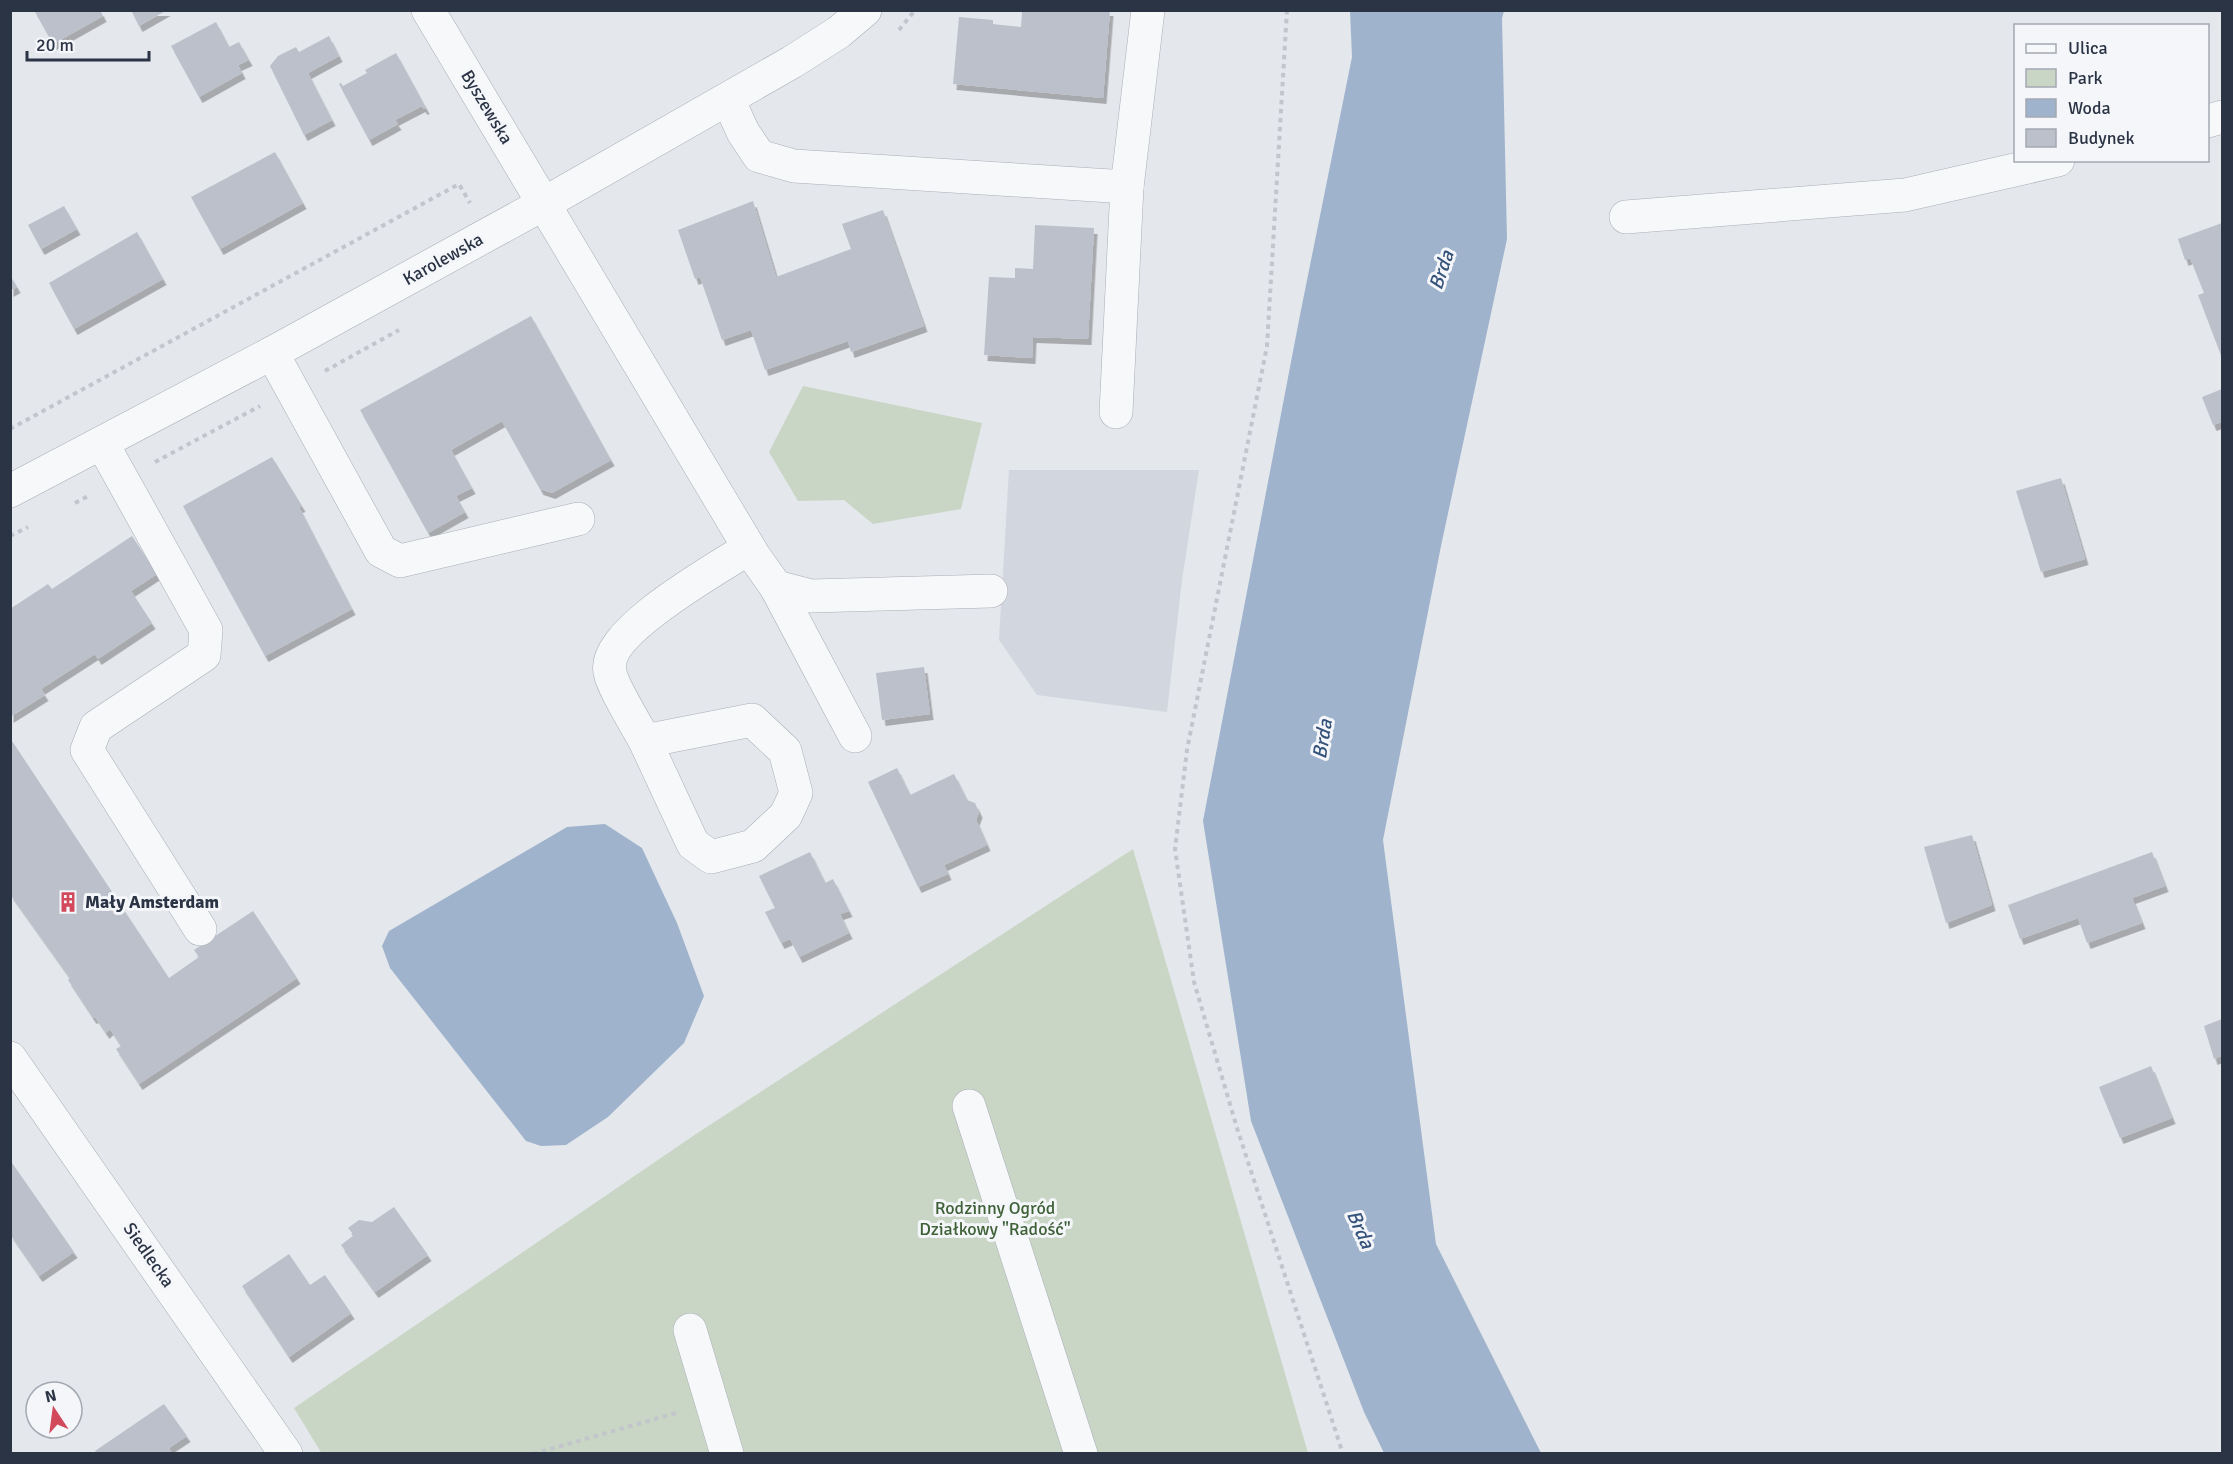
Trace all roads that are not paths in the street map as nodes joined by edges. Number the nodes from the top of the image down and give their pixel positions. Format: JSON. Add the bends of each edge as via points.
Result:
{"nodes":[{"id":1,"x":428,"y":10,"type":"edge"},
{"id":2,"x":865,"y":10,"type":"edge"},
{"id":3,"x":1148,"y":10,"type":"edge"},
{"id":4,"x":728,"y":99,"type":"junction"},
{"id":5,"x":2049,"y":162,"type":"edge"},
{"id":6,"x":1126,"y":187,"type":"junction"},
{"id":7,"x":545,"y":203,"type":"junction"},
{"id":8,"x":1626,"y":216,"type":"dead end"},
{"id":9,"x":272,"y":353,"type":"junction"},
{"id":10,"x":1116,"y":412,"type":"dead end"},
{"id":11,"x":102,"y":443,"type":"junction"},
{"id":12,"x":10,"y":491,"type":"edge"},
{"id":13,"x":578,"y":519,"type":"dead end"},
{"id":14,"x":749,"y":548,"type":"junction"},
{"id":15,"x":776,"y":587,"type":"junction"},
{"id":16,"x":991,"y":591,"type":"dead end"},
{"id":17,"x":855,"y":736,"type":"dead end"},
{"id":18,"x":645,"y":741,"type":"junction"},
{"id":19,"x":200,"y":929,"type":"dead end"},
{"id":20,"x":10,"y":1058,"type":"edge"},
{"id":21,"x":969,"y":1106,"type":"dead end"},
{"id":22,"x":690,"y":1330,"type":"dead end"},
{"id":23,"x":285,"y":1454,"type":"edge"},
{"id":24,"x":727,"y":1454,"type":"edge"},
{"id":25,"x":1081,"y":1454,"type":"edge"}],
"edges":[{"from":1,"to":7,"type":"street","name":"Byszewska"},
{"from":2,"to":4,"type":"street","name":"Karolewska","via":[[820,44]]},
{"from":3,"to":6,"type":"street"},
{"from":4,"to":6,"type":"street","via":[[759,156],[794,166]]},
{"from":4,"to":7,"type":"street","name":"Karolewska"},
{"from":5,"to":8,"type":"street","via":[[1905,195]]},
{"from":6,"to":10,"type":"street"},
{"from":7,"to":9,"type":"street","name":"Karolewska"},
{"from":7,"to":14,"type":"street","name":"Byszewska"},
{"from":9,"to":11,"type":"street","name":"Karolewska"},
{"from":9,"to":13,"type":"street","via":[[381,551],[400,561]]},
{"from":11,"to":12,"type":"street","name":"Karolewska"},
{"from":11,"to":19,"type":"street","via":[[206,630],[204,655],[96,727],[87,750]]},
{"from":14,"to":15,"type":"street","name":"Byszewska"},
{"from":14,"to":18,"type":"street","via":[[651,611],[612,653],[609,671]]},
{"from":15,"to":16,"type":"street","via":[[811,596]]},
{"from":15,"to":17,"type":"street","name":"Byszewska"},
{"from":18,"to":18,"type":"street","via":[[752,720],[785,751],[796,793],[786,815],[753,846],[711,857],[693,844]]},
{"from":20,"to":23,"type":"street","name":"Siedlecka"},
{"from":21,"to":25,"type":"street"},
{"from":22,"to":24,"type":"street"}]}
